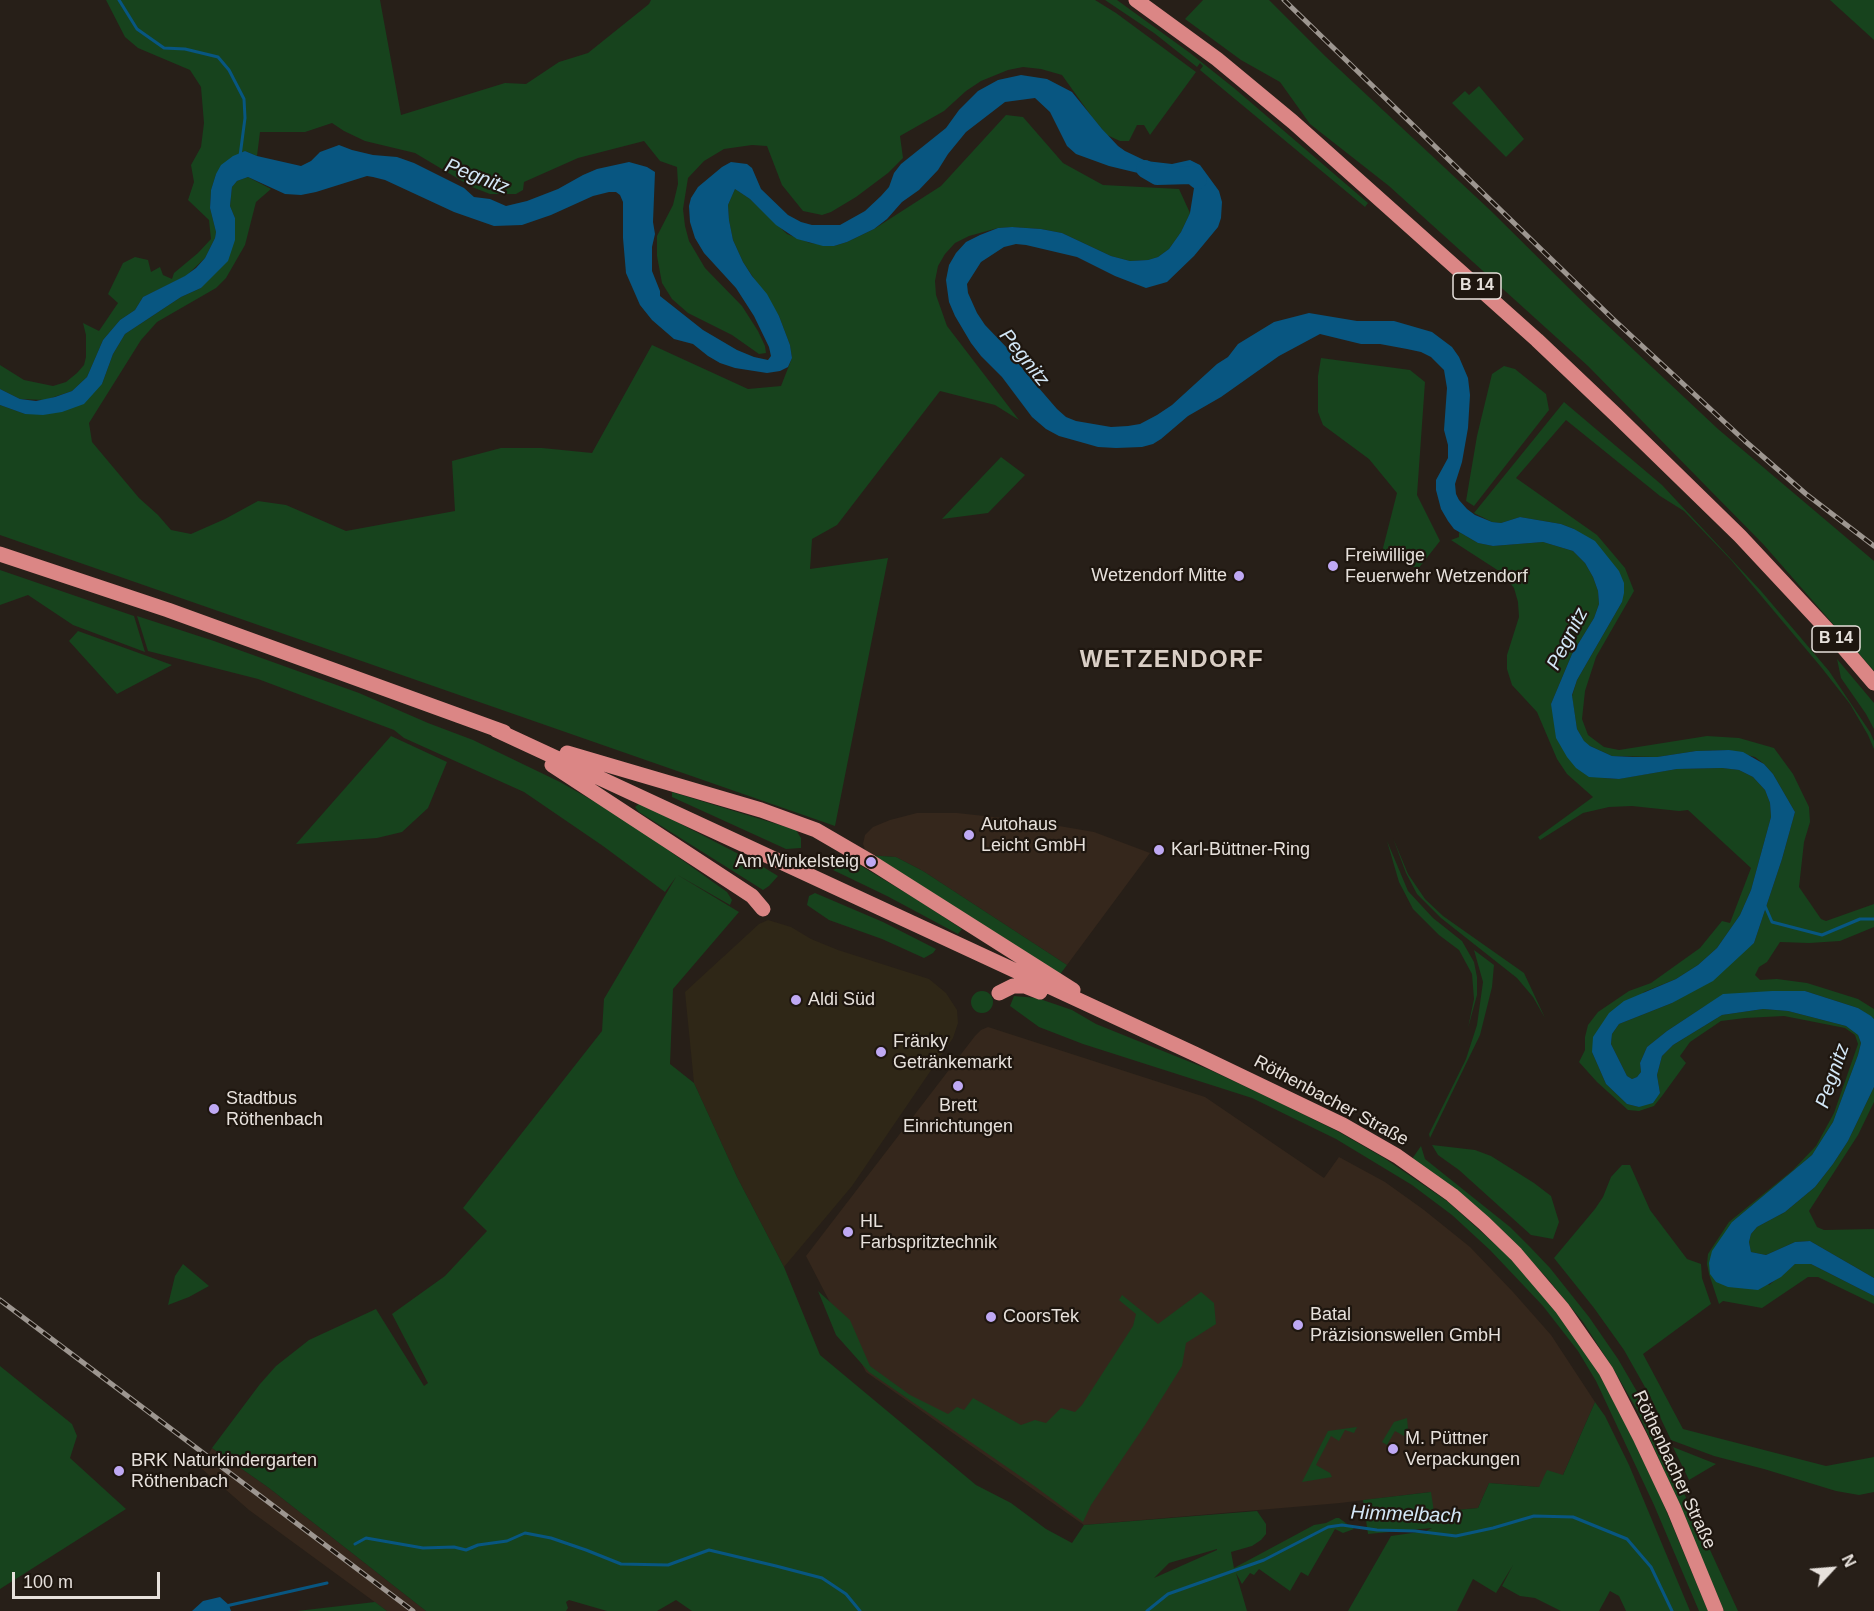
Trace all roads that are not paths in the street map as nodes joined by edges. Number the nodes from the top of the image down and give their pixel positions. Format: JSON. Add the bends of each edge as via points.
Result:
{"nodes":[{"id":1,"x":1136,"y":0,"type":"edge"},
{"id":2,"x":0,"y":554,"type":"edge"},
{"id":3,"x":1874,"y":683,"type":"edge"},
{"id":4,"x":496,"y":730,"type":"junction"},
{"id":5,"x":763,"y":909,"type":"dead end"},
{"id":6,"x":999,"y":993,"type":"dead end"},
{"id":7,"x":1088,"y":1005,"type":"junction"},
{"id":8,"x":1716,"y":1611,"type":"edge"}],
"edges":[{"from":1,"to":3,"type":"main road","number":"B 14","via":[[1293,122],[1537,340],[1740,536]]},
{"from":2,"to":4,"type":"main road","via":[[168,610]]},
{"from":4,"to":5,"type":"main road","via":[[752,896]]},
{"from":4,"to":7,"type":"main road","name":"Röthenbacher Straße"},
{"from":4,"to":7,"type":"main road","via":[[816,830],[1072,988]]},
{"from":6,"to":7,"type":"main road","via":[[1013,986],[1025,986],[1075,1007]]},
{"from":7,"to":8,"type":"main road","name":"Röthenbacher Straße","via":[[1343,1125],[1397,1156],[1485,1222],[1562,1308],[1606,1371],[1674,1509]]}]}
